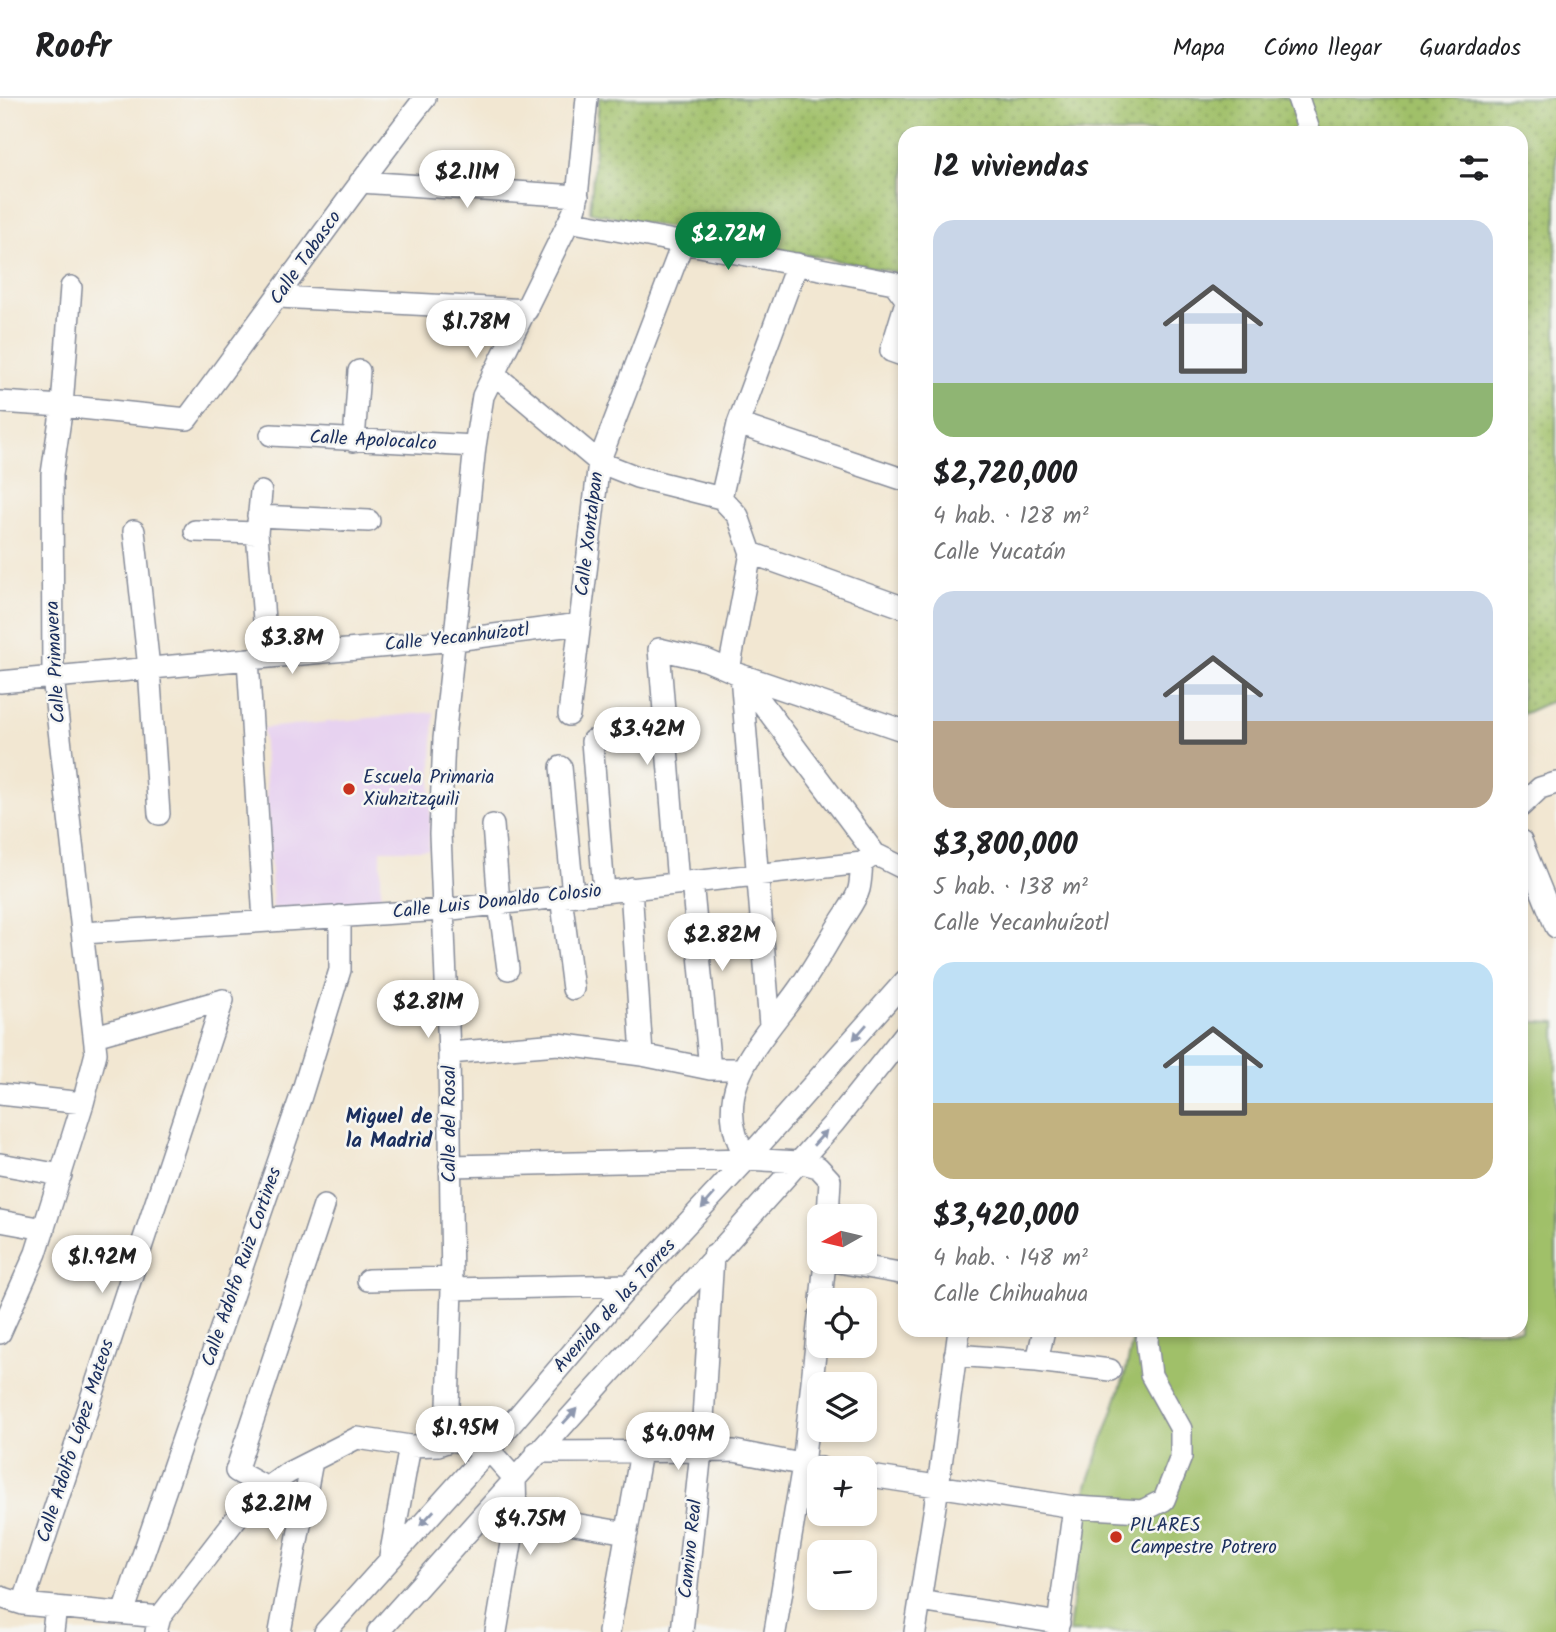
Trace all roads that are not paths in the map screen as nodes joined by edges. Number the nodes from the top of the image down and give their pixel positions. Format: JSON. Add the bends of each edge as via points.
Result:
{"nodes":[{"id":1,"x":425,"y":98,"type":"edge"},
{"id":2,"x":587,"y":98,"type":"edge"},
{"id":3,"x":1298,"y":98,"type":"edge"},
{"id":4,"x":1308,"y":126,"type":"edge"},
{"id":5,"x":360,"y":182,"type":"junction"},
{"id":6,"x":578,"y":196,"type":"junction"},
{"id":7,"x":569,"y":221,"type":"junction"},
{"id":8,"x":683,"y":242,"type":"junction"},
{"id":9,"x":797,"y":264,"type":"junction"},
{"id":10,"x":71,"y":287,"type":"dead end"},
{"id":11,"x":898,"y":288,"type":"edge"},
{"id":12,"x":279,"y":297,"type":"junction"},
{"id":13,"x":527,"y":310,"type":"junction"},
{"id":14,"x":359,"y":371,"type":"dead end"},
{"id":15,"x":493,"y":373,"type":"junction"},
{"id":16,"x":0,"y":402,"type":"edge"},
{"id":17,"x":62,"y":405,"type":"junction"},
{"id":18,"x":738,"y":424,"type":"junction"},
{"id":19,"x":271,"y":435,"type":"dead end"},
{"id":20,"x":354,"y":441,"type":"junction"},
{"id":21,"x":475,"y":446,"type":"junction"},
{"id":22,"x":599,"y":462,"type":"junction"},
{"id":23,"x":898,"y":479,"type":"edge"},
{"id":24,"x":261,"y":492,"type":"dead end"},
{"id":25,"x":721,"y":498,"type":"junction"},
{"id":26,"x":369,"y":521,"type":"dead end"},
{"id":27,"x":257,"y":525,"type":"junction"},
{"id":28,"x":134,"y":531,"type":"dead end"},
{"id":29,"x":195,"y":531,"type":"dead end"},
{"id":30,"x":751,"y":553,"type":"junction"},
{"id":31,"x":898,"y":606,"type":"edge"},
{"id":32,"x":580,"y":624,"type":"junction"},
{"id":33,"x":455,"y":640,"type":"junction"},
{"id":34,"x":258,"y":658,"type":"junction"},
{"id":35,"x":149,"y":668,"type":"junction"},
{"id":36,"x":735,"y":673,"type":"junction"},
{"id":37,"x":53,"y":677,"type":"junction"},
{"id":38,"x":0,"y":682,"type":"edge"},
{"id":39,"x":569,"y":715,"type":"dead end"},
{"id":40,"x":898,"y":729,"type":"edge"},
{"id":41,"x":592,"y":741,"type":"dead end"},
{"id":42,"x":561,"y":767,"type":"dead end"},
{"id":43,"x":1556,"y":783,"type":"edge"},
{"id":44,"x":1528,"y":799,"type":"edge"},
{"id":45,"x":159,"y":814,"type":"dead end"},
{"id":46,"x":493,"y":825,"type":"dead end"},
{"id":47,"x":869,"y":858,"type":"junction"},
{"id":48,"x":1528,"y":858,"type":"edge"},
{"id":49,"x":898,"y":867,"type":"edge"},
{"id":50,"x":759,"y":875,"type":"junction"},
{"id":51,"x":685,"y":882,"type":"junction"},
{"id":52,"x":631,"y":888,"type":"junction"},
{"id":53,"x":604,"y":891,"type":"junction"},
{"id":54,"x":567,"y":895,"type":"junction"},
{"id":55,"x":499,"y":903,"type":"junction"},
{"id":56,"x":443,"y":910,"type":"junction"},
{"id":57,"x":340,"y":916,"type":"junction"},
{"id":58,"x":264,"y":921,"type":"junction"},
{"id":59,"x":1556,"y":927,"type":"edge"},
{"id":60,"x":83,"y":933,"type":"junction"},
{"id":61,"x":508,"y":969,"type":"dead end"},
{"id":62,"x":573,"y":989,"type":"dead end"},
{"id":63,"x":898,"y":989,"type":"edge"},
{"id":64,"x":770,"y":1025,"type":"junction"},
{"id":65,"x":94,"y":1036,"type":"junction"},
{"id":66,"x":898,"y":1043,"type":"edge"},
{"id":67,"x":449,"y":1054,"type":"junction"},
{"id":68,"x":642,"y":1055,"type":"junction"},
{"id":69,"x":710,"y":1069,"type":"junction"},
{"id":70,"x":741,"y":1069,"type":"junction"},
{"id":71,"x":0,"y":1094,"type":"edge"},
{"id":72,"x":83,"y":1103,"type":"junction"},
{"id":73,"x":747,"y":1159,"type":"junction"},
{"id":74,"x":799,"y":1162,"type":"junction"},
{"id":75,"x":0,"y":1164,"type":"edge"},
{"id":76,"x":450,"y":1166,"type":"junction"},
{"id":77,"x":61,"y":1175,"type":"junction"},
{"id":78,"x":829,"y":1204,"type":"edge"},
{"id":79,"x":324,"y":1206,"type":"dead end"},
{"id":80,"x":0,"y":1221,"type":"edge"},
{"id":81,"x":44,"y":1229,"type":"junction"},
{"id":82,"x":713,"y":1256,"type":"junction"},
{"id":83,"x":877,"y":1269,"type":"edge"},
{"id":84,"x":898,"y":1273,"type":"edge"},
{"id":85,"x":369,"y":1280,"type":"dead end"},
{"id":86,"x":452,"y":1284,"type":"junction"},
{"id":87,"x":630,"y":1285,"type":"junction"},
{"id":88,"x":0,"y":1333,"type":"edge"},
{"id":89,"x":958,"y":1337,"type":"edge"},
{"id":90,"x":1042,"y":1337,"type":"edge"},
{"id":91,"x":1147,"y":1337,"type":"edge"},
{"id":92,"x":956,"y":1355,"type":"junction"},
{"id":93,"x":817,"y":1358,"type":"edge"},
{"id":94,"x":1037,"y":1360,"type":"junction"},
{"id":95,"x":1110,"y":1370,"type":"dead end"},
{"id":96,"x":452,"y":1440,"type":"junction"},
{"id":97,"x":410,"y":1446,"type":"junction"},
{"id":98,"x":489,"y":1450,"type":"junction"},
{"id":99,"x":701,"y":1451,"type":"junction"},
{"id":100,"x":537,"y":1452,"type":"junction"},
{"id":101,"x":641,"y":1452,"type":"junction"},
{"id":102,"x":813,"y":1456,"type":"edge"},
{"id":103,"x":312,"y":1461,"type":"junction"},
{"id":104,"x":807,"y":1466,"type":"edge"},
{"id":105,"x":877,"y":1477,"type":"edge"},
{"id":106,"x":515,"y":1479,"type":"junction"},
{"id":107,"x":938,"y":1487,"type":"junction"},
{"id":108,"x":267,"y":1488,"type":"junction"},
{"id":109,"x":807,"y":1489,"type":"edge"},
{"id":110,"x":1074,"y":1507,"type":"junction"},
{"id":111,"x":516,"y":1514,"type":"junction"},
{"id":112,"x":627,"y":1533,"type":"junction"},
{"id":113,"x":390,"y":1558,"type":"junction"},
{"id":114,"x":0,"y":1597,"type":"edge"},
{"id":115,"x":919,"y":1601,"type":"junction"},
{"id":116,"x":23,"y":1604,"type":"junction"},
{"id":117,"x":56,"y":1607,"type":"junction"},
{"id":118,"x":123,"y":1613,"type":"junction"},
{"id":119,"x":158,"y":1625,"type":"edge"},
{"id":120,"x":1058,"y":1628,"type":"edge"},
{"id":121,"x":53,"y":1632,"type":"edge"},
{"id":122,"x":280,"y":1632,"type":"edge"},
{"id":123,"x":325,"y":1632,"type":"edge"},
{"id":124,"x":378,"y":1632,"type":"edge"},
{"id":125,"x":496,"y":1632,"type":"edge"},
{"id":126,"x":609,"y":1632,"type":"edge"},
{"id":127,"x":682,"y":1632,"type":"edge"},
{"id":128,"x":775,"y":1632,"type":"edge"},
{"id":129,"x":915,"y":1632,"type":"edge"}],
"edges":[{"from":1,"to":5,"type":"street","name":"Calle Tabasco"},
{"from":2,"to":6,"type":"street"},
{"from":3,"to":4,"type":"street"},
{"from":5,"to":6,"type":"street"},
{"from":5,"to":12,"type":"street","name":"Calle Tabasco"},
{"from":6,"to":7,"type":"street"},
{"from":7,"to":8,"type":"street"},
{"from":7,"to":13,"type":"street"},
{"from":8,"to":9,"type":"street"},
{"from":8,"to":22,"type":"street","name":"Calle Xontalpan"},
{"from":9,"to":11,"type":"street","via":[[894,283]]},
{"from":9,"to":18,"type":"street"},
{"from":10,"to":17,"type":"street","name":"Calle Primavera"},
{"from":12,"to":13,"type":"street"},
{"from":12,"to":17,"type":"street","name":"Calle Tabasco","via":[[187,419]]},
{"from":13,"to":15,"type":"street"},
{"from":14,"to":20,"type":"street"},
{"from":15,"to":21,"type":"street","via":[[483,396]]},
{"from":15,"to":22,"type":"street"},
{"from":16,"to":17,"type":"street"},
{"from":17,"to":37,"type":"street","name":"Calle Primavera","via":[[52,474]]},
{"from":18,"to":23,"type":"street"},
{"from":18,"to":25,"type":"street"},
{"from":19,"to":20,"type":"street","name":"Calle Apolocalco"},
{"from":20,"to":21,"type":"street","name":"Calle Apolocalco"},
{"from":21,"to":33,"type":"street"},
{"from":22,"to":25,"type":"street","via":[[637,477]]},
{"from":22,"to":32,"type":"street","name":"Calle Xontalpan"},
{"from":24,"to":27,"type":"street"},
{"from":25,"to":30,"type":"street","via":[[738,516]]},
{"from":26,"to":27,"type":"street"},
{"from":27,"to":29,"type":"street"},
{"from":27,"to":34,"type":"street"},
{"from":28,"to":35,"type":"street"},
{"from":30,"to":31,"type":"street"},
{"from":30,"to":36,"type":"street"},
{"from":32,"to":33,"type":"street","name":"Calle Yecanhuízotl"},
{"from":32,"to":39,"type":"street","name":"Calle Xontalpan"},
{"from":33,"to":34,"type":"street","name":"Calle Yecanhuízotl"},
{"from":33,"to":56,"type":"street","name":"Calle del Rosal","via":[[444,739]]},
{"from":34,"to":35,"type":"street","name":"Calle Yecanhuízotl"},
{"from":34,"to":58,"type":"street"},
{"from":35,"to":37,"type":"street","name":"Calle Yecanhuízotl"},
{"from":35,"to":45,"type":"street"},
{"from":36,"to":40,"type":"street"},
{"from":36,"to":47,"type":"street"},
{"from":36,"to":50,"type":"street"},
{"from":36,"to":51,"type":"street","via":[[706,660],[659,649]]},
{"from":37,"to":38,"type":"street","name":"Calle Yecanhuízotl"},
{"from":37,"to":60,"type":"street","name":"Calle Primavera"},
{"from":41,"to":53,"type":"street"},
{"from":42,"to":54,"type":"street"},
{"from":43,"to":44,"type":"street","via":[[1540,788]]},
{"from":46,"to":55,"type":"street"},
{"from":47,"to":49,"type":"street"},
{"from":47,"to":50,"type":"street","name":"Calle Luis Donaldo Colosio"},
{"from":47,"to":64,"type":"street","via":[[859,891],[799,989]]},
{"from":48,"to":59,"type":"street"},
{"from":50,"to":51,"type":"street","name":"Calle Luis Donaldo Colosio"},
{"from":50,"to":64,"type":"street"},
{"from":51,"to":52,"type":"street","name":"Calle Luis Donaldo Colosio"},
{"from":51,"to":69,"type":"street"},
{"from":52,"to":53,"type":"street","name":"Calle Luis Donaldo Colosio"},
{"from":52,"to":68,"type":"street"},
{"from":53,"to":54,"type":"street","name":"Calle Luis Donaldo Colosio"},
{"from":54,"to":55,"type":"street","name":"Calle Luis Donaldo Colosio"},
{"from":54,"to":62,"type":"street"},
{"from":55,"to":56,"type":"street","name":"Calle Luis Donaldo Colosio"},
{"from":55,"to":61,"type":"street"},
{"from":56,"to":57,"type":"street","name":"Calle Luis Donaldo Colosio"},
{"from":56,"to":67,"type":"street","name":"Calle del Rosal"},
{"from":57,"to":58,"type":"street","name":"Calle Luis Donaldo Colosio"},
{"from":57,"to":118,"type":"street","name":"Calle Adolfo Ruiz Cortines","via":[[340,970],[301,1096]]},
{"from":58,"to":60,"type":"street","name":"Calle Luis Donaldo Colosio"},
{"from":60,"to":65,"type":"street","name":"Calle Primavera"},
{"from":63,"to":73,"type":"street","name":"Avenida de las Torres","one_way":true},
{"from":64,"to":70,"type":"street"},
{"from":65,"to":72,"type":"street","name":"Calle Primavera","via":[[96,1053]]},
{"from":65,"to":116,"type":"street","name":"Calle Adolfo López Mateos","via":[[223,1000]]},
{"from":74,"to":66,"type":"street","name":"Avenida de las Torres","one_way":true},
{"from":67,"to":68,"type":"street","via":[[558,1044]]},
{"from":67,"to":76,"type":"street","name":"Calle del Rosal"},
{"from":68,"to":69,"type":"street"},
{"from":69,"to":70,"type":"street"},
{"from":70,"to":73,"type":"street","via":[[733,1126]]},
{"from":71,"to":72,"type":"street"},
{"from":72,"to":77,"type":"street","name":"Calle Primavera"},
{"from":73,"to":74,"type":"street"},
{"from":73,"to":76,"type":"street"},
{"from":73,"to":87,"type":"street","name":"Avenida de las Torres","one_way":true},
{"from":74,"to":78,"type":"street","via":[[818,1167],[830,1180]]},
{"from":74,"to":82,"type":"street","name":"Avenida de las Torres"},
{"from":75,"to":77,"type":"street"},
{"from":76,"to":86,"type":"street","name":"Calle del Rosal"},
{"from":77,"to":81,"type":"street","name":"Calle Primavera"},
{"from":79,"to":108,"type":"street","via":[[236,1471]]},
{"from":80,"to":81,"type":"street"},
{"from":81,"to":88,"type":"street","name":"Calle Primavera"},
{"from":82,"to":99,"type":"street","name":"Camino Real"},
{"from":100,"to":82,"type":"street","name":"Avenida de las Torres","one_way":true},
{"from":83,"to":84,"type":"street"},
{"from":85,"to":86,"type":"street"},
{"from":86,"to":87,"type":"street"},
{"from":86,"to":96,"type":"street","name":"Calle del Rosal","via":[[448,1406]]},
{"from":87,"to":98,"type":"street","name":"Avenida de las Torres"},
{"from":89,"to":92,"type":"street"},
{"from":90,"to":94,"type":"street"},
{"from":91,"to":110,"type":"street","via":[[1151,1375],[1181,1429],[1181,1457],[1175,1476],[1164,1500],[1142,1511]]},
{"from":92,"to":94,"type":"street"},
{"from":92,"to":107,"type":"street"},
{"from":93,"to":102,"type":"street"},
{"from":94,"to":95,"type":"street"},
{"from":96,"to":97,"type":"street"},
{"from":96,"to":98,"type":"street"},
{"from":97,"to":103,"type":"street","via":[[357,1438]]},
{"from":97,"to":113,"type":"street"},
{"from":98,"to":106,"type":"street"},
{"from":98,"to":113,"type":"street","name":"Avenida de las Torres","one_way":true},
{"from":99,"to":101,"type":"street"},
{"from":99,"to":104,"type":"street","via":[[734,1451]]},
{"from":99,"to":127,"type":"street","name":"Camino Real"},
{"from":100,"to":101,"type":"street"},
{"from":100,"to":106,"type":"street","name":"Avenida de las Torres"},
{"from":101,"to":112,"type":"street"},
{"from":103,"to":108,"type":"street"},
{"from":103,"to":122,"type":"street"},
{"from":105,"to":107,"type":"street"},
{"from":106,"to":111,"type":"street"},
{"from":106,"to":124,"type":"street","name":"Avenida de las Torres"},
{"from":107,"to":110,"type":"street"},
{"from":107,"to":115,"type":"street"},
{"from":108,"to":119,"type":"street","via":[[237,1516]]},
{"from":109,"to":128,"type":"street"},
{"from":110,"to":120,"type":"street"},
{"from":111,"to":112,"type":"street"},
{"from":111,"to":125,"type":"street"},
{"from":112,"to":126,"type":"street"},
{"from":113,"to":123,"type":"street","name":"Avenida de las Torres"},
{"from":114,"to":116,"type":"street"},
{"from":115,"to":120,"type":"street"},
{"from":115,"to":129,"type":"street"},
{"from":116,"to":117,"type":"street"},
{"from":117,"to":118,"type":"street"},
{"from":117,"to":121,"type":"street"},
{"from":118,"to":119,"type":"street"}]}
